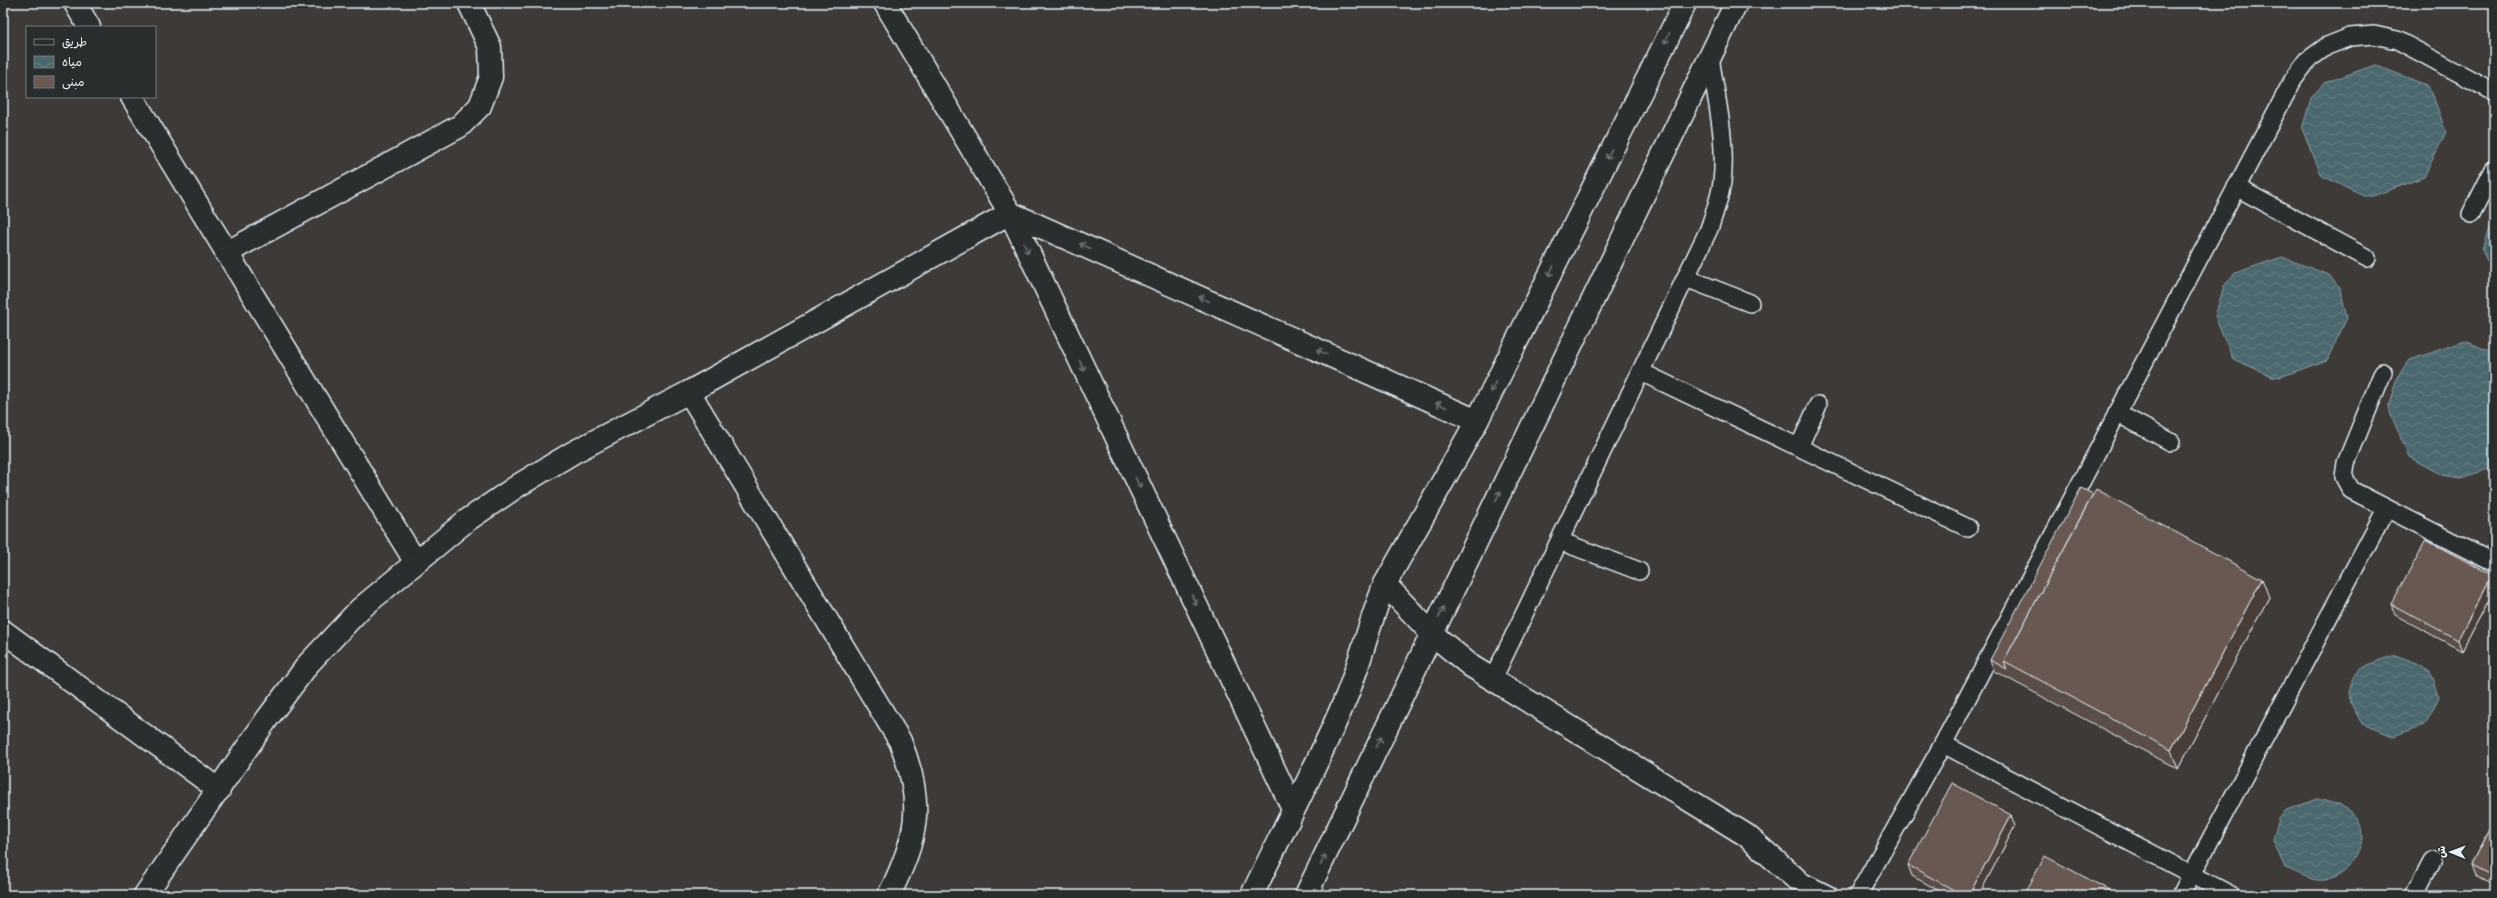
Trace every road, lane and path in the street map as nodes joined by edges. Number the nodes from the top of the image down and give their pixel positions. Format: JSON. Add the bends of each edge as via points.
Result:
{"nodes":[{"id":1,"x":75,"y":3,"type":"edge"},
{"id":2,"x":469,"y":3,"type":"edge"},
{"id":3,"x":885,"y":3,"type":"edge"},
{"id":4,"x":1685,"y":3,"type":"edge"},
{"id":5,"x":1736,"y":3,"type":"edge"},
{"id":6,"x":88,"y":26,"type":"edge"},
{"id":7,"x":1710,"y":57,"type":"junction"},
{"id":8,"x":2494,"y":92,"type":"edge"},
{"id":9,"x":133,"y":98,"type":"edge"},
{"id":10,"x":2494,"y":169,"type":"edge"},
{"id":11,"x":2236,"y":187,"type":"junction"},
{"id":12,"x":1010,"y":213,"type":"junction"},
{"id":13,"x":2471,"y":214,"type":"dead end"},
{"id":14,"x":226,"y":253,"type":"junction"},
{"id":15,"x":2367,"y":258,"type":"dead end"},
{"id":16,"x":1686,"y":278,"type":"junction"},
{"id":17,"x":1750,"y":303,"type":"dead end"},
{"id":18,"x":1641,"y":372,"type":"junction"},
{"id":19,"x":2383,"y":372,"type":"dead end"},
{"id":20,"x":689,"y":392,"type":"junction"},
{"id":21,"x":1818,"y":405,"type":"dead end"},
{"id":22,"x":2117,"y":413,"type":"junction"},
{"id":23,"x":1477,"y":421,"type":"junction"},
{"id":24,"x":2171,"y":442,"type":"dead end"},
{"id":25,"x":1799,"y":447,"type":"junction"},
{"id":26,"x":2386,"y":509,"type":"junction"},
{"id":27,"x":1968,"y":528,"type":"dead end"},
{"id":28,"x":1560,"y":541,"type":"junction"},
{"id":29,"x":416,"y":561,"type":"junction"},
{"id":30,"x":2494,"y":563,"type":"edge"},
{"id":31,"x":1639,"y":571,"type":"dead end"},
{"id":32,"x":1385,"y":584,"type":"junction"},
{"id":33,"x":3,"y":631,"type":"edge"},
{"id":34,"x":1431,"y":633,"type":"junction"},
{"id":35,"x":1492,"y":681,"type":"junction"},
{"id":36,"x":1943,"y":744,"type":"junction"},
{"id":37,"x":219,"y":790,"type":"junction"},
{"id":38,"x":1293,"y":809,"type":"junction"},
{"id":39,"x":2432,"y":861,"type":"dead end"},
{"id":40,"x":2192,"y":874,"type":"junction"},
{"id":41,"x":1795,"y":878,"type":"joint"},
{"id":42,"x":145,"y":895,"type":"edge"},
{"id":43,"x":889,"y":895,"type":"edge"},
{"id":44,"x":1252,"y":895,"type":"edge"},
{"id":45,"x":1306,"y":895,"type":"edge"},
{"id":46,"x":1829,"y":895,"type":"edge"},
{"id":47,"x":1858,"y":895,"type":"edge"},
{"id":48,"x":2181,"y":895,"type":"edge"},
{"id":49,"x":2231,"y":895,"type":"edge"},
{"id":50,"x":2414,"y":895,"type":"edge"}],
"edges":[{"from":1,"to":6,"type":"street"},
{"from":2,"to":14,"type":"street","via":[[490,47],[491,77],[480,106],[460,126]]},
{"from":3,"to":12,"type":"street"},
{"from":4,"to":23,"type":"street","one_way":true},
{"from":5,"to":7,"type":"street"},
{"from":7,"to":16,"type":"lane","via":[[1721,133],[1722,183],[1709,229]]},
{"from":34,"to":7,"type":"street","one_way":true},
{"from":8,"to":11,"type":"lane","via":[[2397,40],[2374,35],[2350,37],[2327,46],[2308,60],[2293,80]]},
{"from":9,"to":14,"type":"street"},
{"from":10,"to":13,"type":"lane"},
{"from":11,"to":15,"type":"lane"},
{"from":11,"to":22,"type":"lane"},
{"from":12,"to":20,"type":"street"},
{"from":23,"to":12,"type":"street","one_way":true},
{"from":12,"to":38,"type":"street","one_way":true},
{"from":14,"to":29,"type":"street"},
{"from":16,"to":17,"type":"lane"},
{"from":16,"to":18,"type":"lane"},
{"from":18,"to":25,"type":"lane"},
{"from":18,"to":28,"type":"lane"},
{"from":19,"to":26,"type":"lane","via":[[2343,470],[2346,485],[2351,490]]},
{"from":20,"to":29,"type":"street","via":[[519,484],[466,521]]},
{"from":20,"to":43,"type":"street","via":[[900,741],[910,767],[916,795],[915,823],[910,851]]},
{"from":21,"to":25,"type":"lane"},
{"from":22,"to":24,"type":"lane"},
{"from":22,"to":36,"type":"lane"},
{"from":23,"to":32,"type":"street"},
{"from":25,"to":27,"type":"lane"},
{"from":26,"to":30,"type":"lane"},
{"from":26,"to":40,"type":"lane"},
{"from":28,"to":31,"type":"lane"},
{"from":28,"to":35,"type":"lane"},
{"from":29,"to":37,"type":"street","via":[[360,609],[309,663]]},
{"from":32,"to":34,"type":"street"},
{"from":32,"to":38,"type":"street","via":[[1374,609],[1344,701]]},
{"from":33,"to":37,"type":"street"},
{"from":34,"to":35,"type":"street"},
{"from":45,"to":34,"type":"street","one_way":true},
{"from":35,"to":41,"type":"street","via":[[1746,835]]},
{"from":36,"to":40,"type":"lane"},
{"from":36,"to":47,"type":"lane"},
{"from":37,"to":42,"type":"street"},
{"from":38,"to":44,"type":"street"},
{"from":39,"to":50,"type":"lane"},
{"from":40,"to":48,"type":"lane"},
{"from":40,"to":49,"type":"lane"},
{"from":41,"to":46,"type":"lane"}]}
